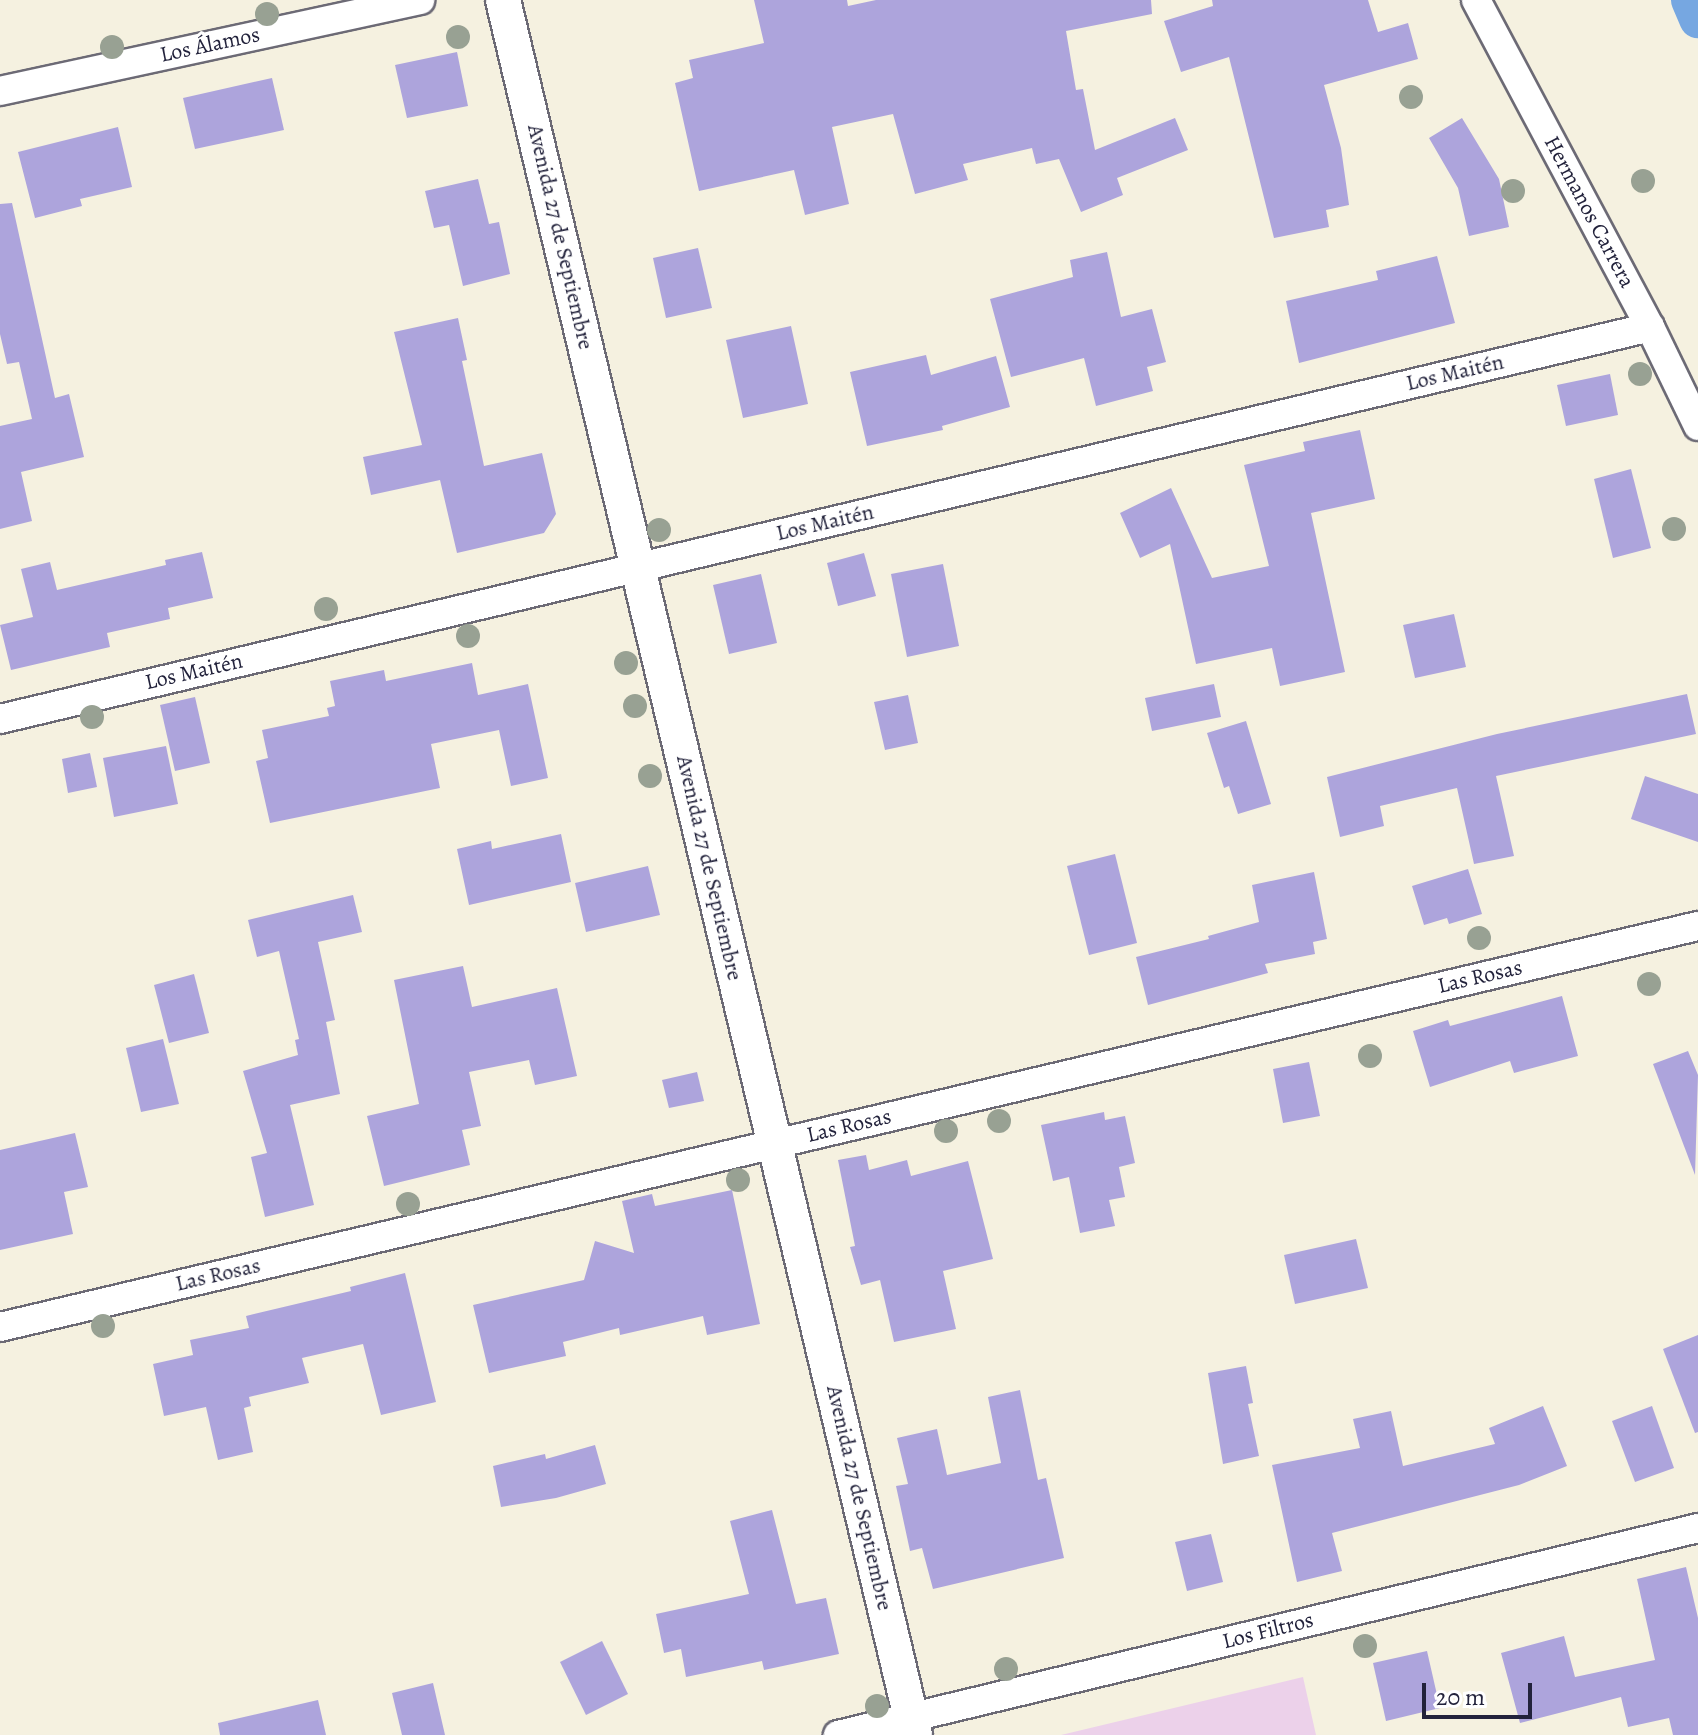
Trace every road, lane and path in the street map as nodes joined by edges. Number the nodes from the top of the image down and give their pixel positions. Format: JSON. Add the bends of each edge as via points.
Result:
{"nodes":[{"id":1,"x":420,"y":0,"type":"edge"},
{"id":2,"x":503,"y":0,"type":"edge"},
{"id":3,"x":1476,"y":0,"type":"edge"},
{"id":4,"x":0,"y":91,"type":"edge"},
{"id":5,"x":1650,"y":327,"type":"junction"},
{"id":6,"x":1698,"y":426,"type":"edge"},
{"id":7,"x":638,"y":567,"type":"junction"},
{"id":8,"x":0,"y":719,"type":"edge"},
{"id":9,"x":1698,"y":926,"type":"edge"},
{"id":10,"x":775,"y":1144,"type":"junction"},
{"id":11,"x":0,"y":1327,"type":"edge"},
{"id":12,"x":1698,"y":1528,"type":"edge"},
{"id":13,"x":913,"y":1726,"type":"edge"},
{"id":14,"x":838,"y":1735,"type":"edge"}],
"edges":[{"from":1,"to":4,"type":"street","name":"Los Álamos"},
{"from":2,"to":7,"type":"street","name":"Avenida 27 de Septiembre"},
{"from":3,"to":5,"type":"street","name":"Hermanos Carrera"},
{"from":5,"to":6,"type":"street","name":"Hermanos Carrera"},
{"from":5,"to":7,"type":"street","name":"Los Maitén"},
{"from":7,"to":8,"type":"street","name":"Los Maitén"},
{"from":7,"to":10,"type":"street","name":"Avenida 27 de Septiembre"},
{"from":9,"to":10,"type":"street","name":"Las Rosas"},
{"from":10,"to":11,"type":"street","name":"Las Rosas"},
{"from":10,"to":13,"type":"street","name":"Avenida 27 de Septiembre"},
{"from":12,"to":13,"type":"street","name":"Los Filtros"},
{"from":13,"to":14,"type":"street","name":"Los Filtros"}]}
